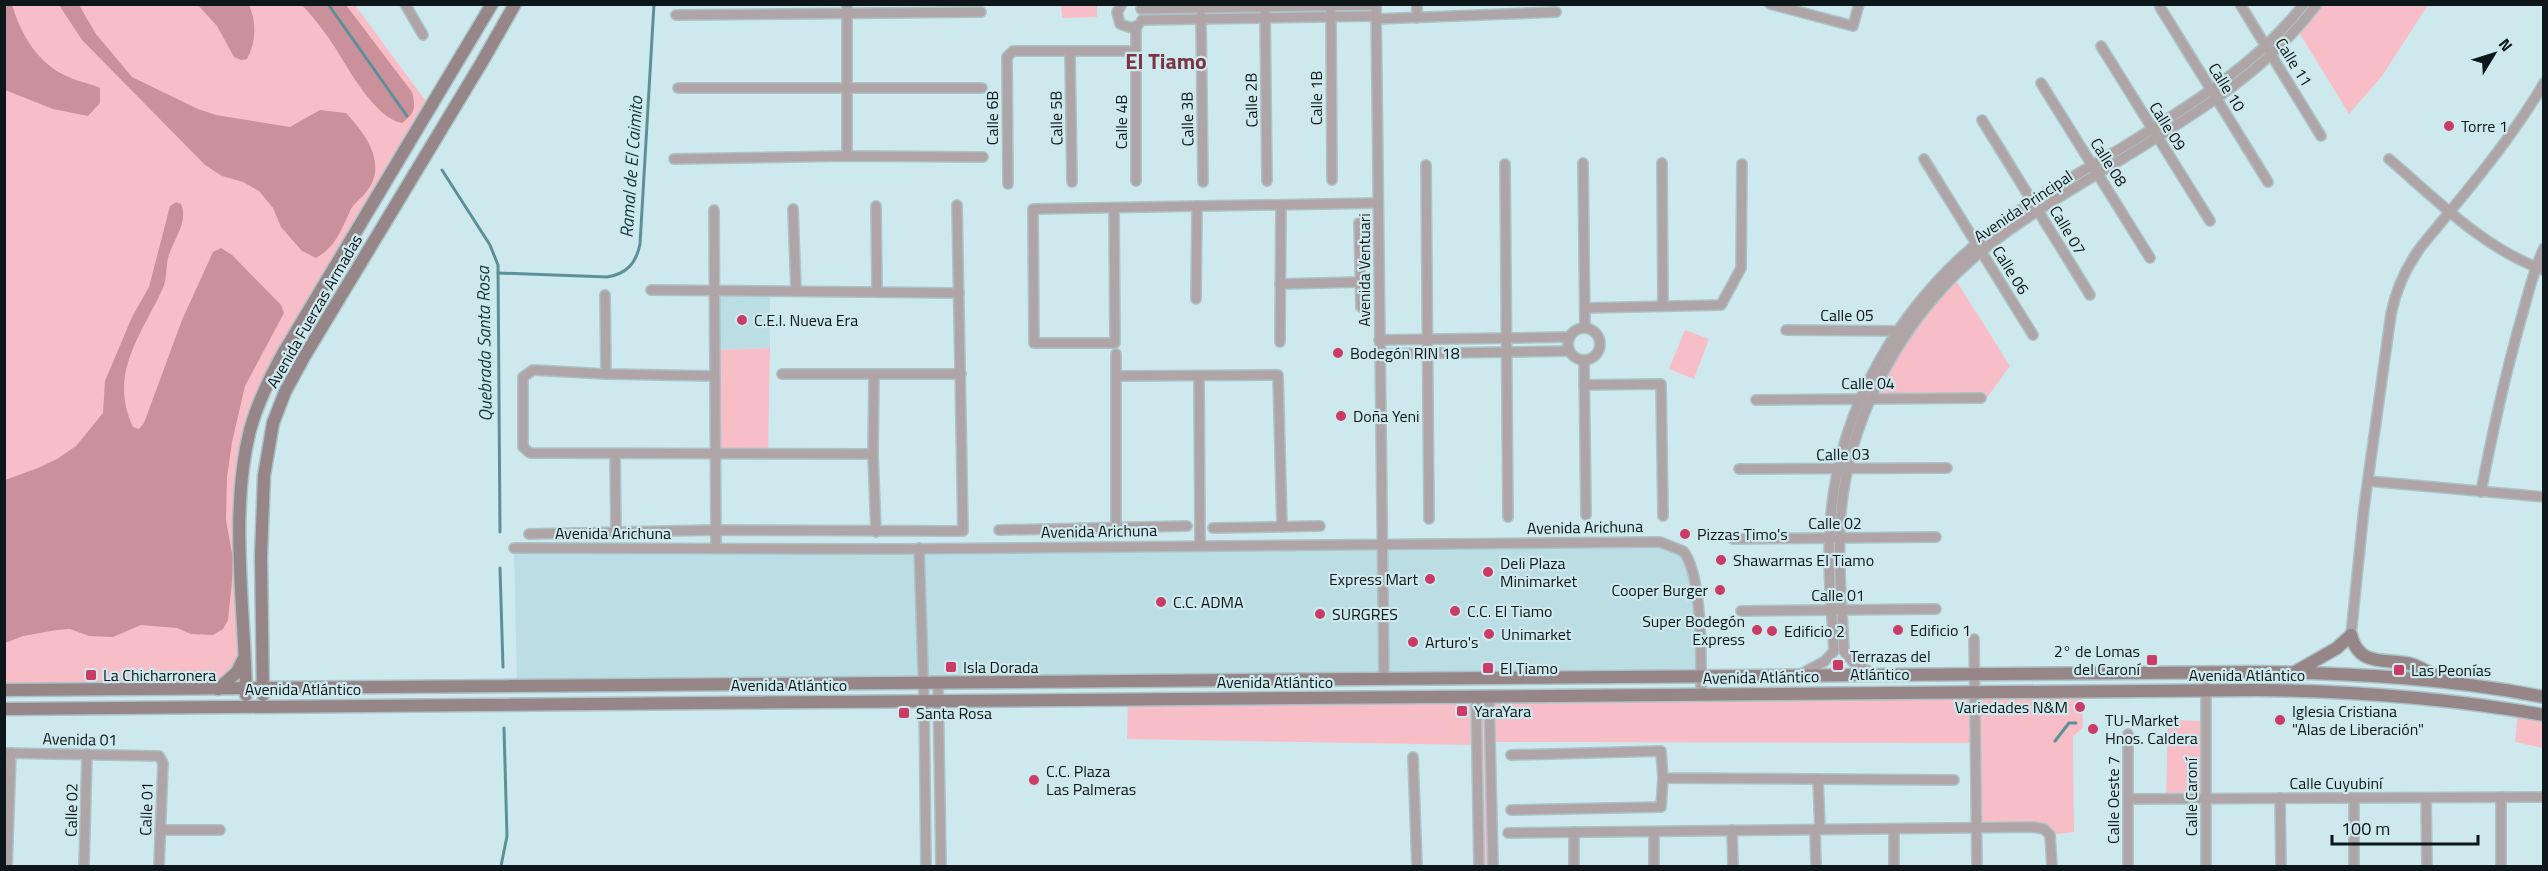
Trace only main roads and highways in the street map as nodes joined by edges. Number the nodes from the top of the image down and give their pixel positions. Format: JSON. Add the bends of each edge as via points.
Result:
{"nodes":[{"id":1,"x":492,"y":4,"type":"edge"},
{"id":2,"x":514,"y":4,"type":"edge"},
{"id":3,"x":244,"y":656,"type":"junction"},
{"id":4,"x":262,"y":663,"type":"junction"},
{"id":5,"x":2294,"y":672,"type":"junction"},
{"id":6,"x":2448,"y":683,"type":"junction"},
{"id":7,"x":290,"y":688,"type":"junction"},
{"id":8,"x":217,"y":689,"type":"junction"},
{"id":9,"x":246,"y":689,"type":"junction"},
{"id":10,"x":263,"y":689,"type":"junction"},
{"id":11,"x":4,"y":690,"type":"edge"},
{"id":12,"x":2544,"y":697,"type":"edge"},
{"id":13,"x":247,"y":705,"type":"junction"},
{"id":14,"x":264,"y":705,"type":"junction"},
{"id":15,"x":4,"y":709,"type":"edge"},
{"id":16,"x":2544,"y":716,"type":"edge"}],
"edges":[{"from":1,"to":3,"type":"main road","name":"Avenida Fuerzas Armadas","via":[[296,330],[259,402],[243,477]]},
{"from":2,"to":4,"type":"main road","name":"Avenida Fuerzas Armadas","via":[[304,357],[279,407],[264,476]]},
{"from":3,"to":8,"type":"main road","via":[[237,672]]},
{"from":3,"to":9,"type":"main road","name":"Avenida Fuerzas Armadas"},
{"from":4,"to":7,"type":"main road","via":[[276,681]]},
{"from":4,"to":10,"type":"main road","name":"Avenida Fuerzas Armadas"},
{"from":5,"to":6,"type":"main road","name":"Avenida Atlántico"},
{"from":5,"to":6,"type":"main road","via":[[2337,648],[2351,635],[2357,650],[2372,659],[2412,665]]},
{"from":5,"to":7,"type":"main road","name":"Avenida Atlántico"},
{"from":6,"to":12,"type":"main road","name":"Avenida Atlántico"},
{"from":7,"to":10,"type":"main road","name":"Avenida Atlántico"},
{"from":8,"to":9,"type":"main road","name":"Avenida Atlántico"},
{"from":8,"to":11,"type":"main road","name":"Avenida Atlántico"},
{"from":9,"to":10,"type":"main road","name":"Avenida Atlántico"},
{"from":9,"to":13,"type":"main road","name":"Avenida Fuerzas Armadas"},
{"from":10,"to":14,"type":"main road","name":"Avenida Fuerzas Armadas"},
{"from":13,"to":14,"type":"main road","name":"Avenida Atlántico"},
{"from":13,"to":15,"type":"main road","name":"Avenida Atlántico"},
{"from":14,"to":16,"type":"main road","name":"Avenida Atlántico","via":[[2315,691],[2478,704]]}]}
